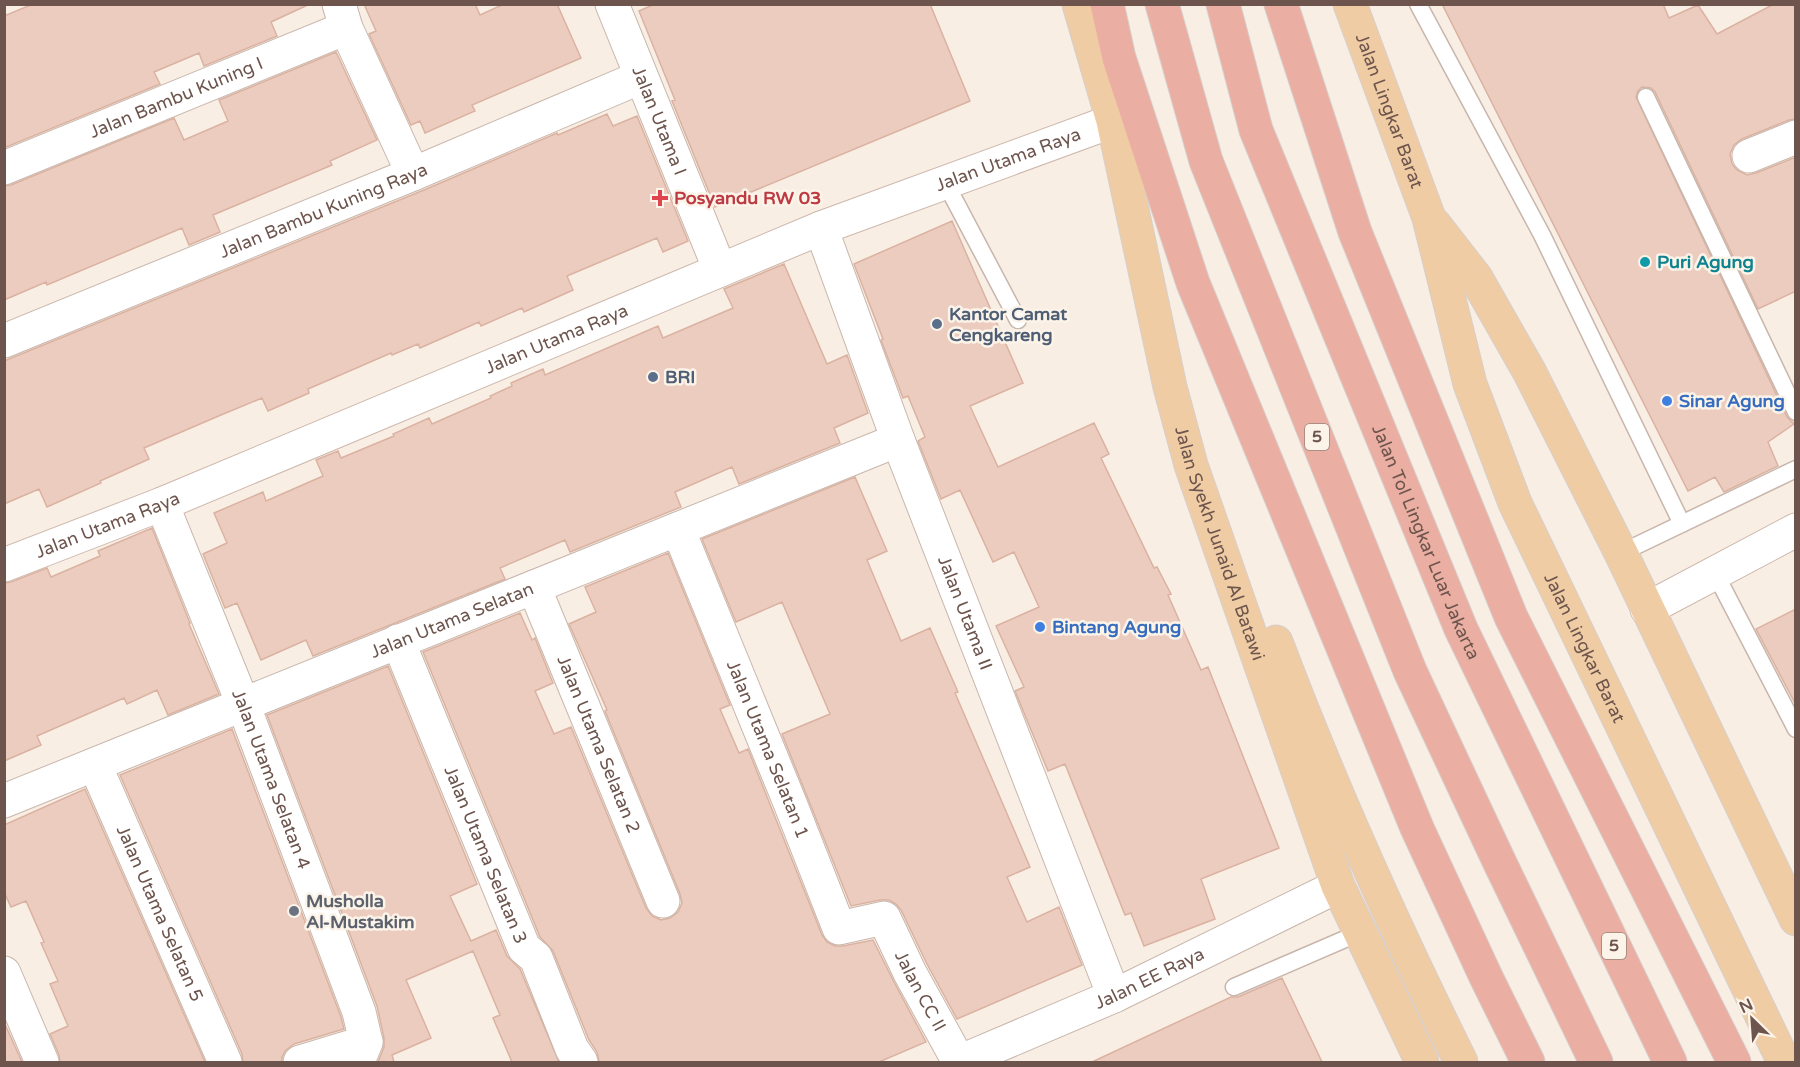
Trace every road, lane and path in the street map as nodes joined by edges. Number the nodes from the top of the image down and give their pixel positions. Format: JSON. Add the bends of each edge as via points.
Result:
{"nodes":[{"id":1,"x":612,"y":4,"type":"edge"},
{"id":2,"x":1079,"y":4,"type":"edge"},
{"id":3,"x":1107,"y":4,"type":"edge"},
{"id":4,"x":1162,"y":4,"type":"edge"},
{"id":5,"x":1223,"y":4,"type":"edge"},
{"id":6,"x":1281,"y":4,"type":"edge"},
{"id":7,"x":1350,"y":4,"type":"edge"},
{"id":8,"x":1418,"y":4,"type":"edge"},
{"id":9,"x":343,"y":16,"type":"edge"},
{"id":10,"x":641,"y":77,"type":"junction"},
{"id":11,"x":1646,"y":97,"type":"dead end"},
{"id":12,"x":1113,"y":121,"type":"junction"},
{"id":13,"x":1796,"y":137,"type":"edge"},
{"id":14,"x":1749,"y":156,"type":"dead end"},
{"id":15,"x":4,"y":168,"type":"edge"},
{"id":16,"x":413,"y":174,"type":"junction"},
{"id":17,"x":945,"y":182,"type":"junction"},
{"id":18,"x":1429,"y":218,"type":"junction"},
{"id":19,"x":820,"y":228,"type":"junction"},
{"id":20,"x":720,"y":270,"type":"junction"},
{"id":21,"x":1147,"y":283,"type":"junction"},
{"id":22,"x":1018,"y":320,"type":"dead end"},
{"id":23,"x":4,"y":340,"type":"edge"},
{"id":24,"x":1796,"y":412,"type":"edge"},
{"id":25,"x":898,"y":440,"type":"junction"},
{"id":26,"x":1796,"y":469,"type":"edge"},
{"id":27,"x":168,"y":518,"type":"junction"},
{"id":28,"x":1682,"y":524,"type":"junction"},
{"id":29,"x":678,"y":528,"type":"junction"},
{"id":30,"x":1796,"y":530,"type":"edge"},
{"id":31,"x":1620,"y":553,"type":"junction"},
{"id":32,"x":4,"y":565,"type":"edge"},
{"id":33,"x":1715,"y":573,"type":"junction"},
{"id":34,"x":534,"y":587,"type":"junction"},
{"id":35,"x":1647,"y":609,"type":"junction"},
{"id":36,"x":399,"y":641,"type":"junction"},
{"id":37,"x":243,"y":704,"type":"junction"},
{"id":38,"x":1796,"y":729,"type":"edge"},
{"id":39,"x":95,"y":765,"type":"junction"},
{"id":40,"x":4,"y":801,"type":"edge"},
{"id":41,"x":1338,"y":886,"type":"junction"},
{"id":42,"x":663,"y":901,"type":"dead end"},
{"id":43,"x":1793,"y":906,"type":"edge"},
{"id":44,"x":884,"y":918,"type":"joint"},
{"id":45,"x":1359,"y":933,"type":"junction"},
{"id":46,"x":4,"y":973,"type":"edge"},
{"id":47,"x":1234,"y":987,"type":"dead end"},
{"id":48,"x":1114,"y":996,"type":"junction"},
{"id":49,"x":362,"y":1052,"type":"edge"},
{"id":50,"x":971,"y":1060,"type":"edge"},
{"id":51,"x":42,"y":1062,"type":"edge"},
{"id":52,"x":225,"y":1062,"type":"edge"},
{"id":53,"x":300,"y":1062,"type":"edge"},
{"id":54,"x":581,"y":1062,"type":"edge"},
{"id":55,"x":1422,"y":1062,"type":"edge"},
{"id":56,"x":1461,"y":1062,"type":"edge"},
{"id":57,"x":1528,"y":1062,"type":"edge"},
{"id":58,"x":1596,"y":1062,"type":"edge"},
{"id":59,"x":1670,"y":1062,"type":"edge"},
{"id":60,"x":1734,"y":1062,"type":"edge"},
{"id":61,"x":1784,"y":1062,"type":"edge"}],
"edges":[{"from":1,"to":10,"type":"street","name":"Jalan Utama I"},
{"from":2,"to":12,"type":"main road","name":"Jalan Syekh Junaid Al Batawi"},
{"from":3,"to":57,"type":"highway","via":[[1119,58],[1193,283],[1417,828]]},
{"from":4,"to":58,"type":"highway","number":"5","via":[[1206,161],[1410,671]]},
{"from":5,"to":59,"type":"highway","name":"Jalan Tol Lingkar Luar Jakarta","number":"5","via":[[1256,130],[1461,629]]},
{"from":6,"to":60,"type":"highway","via":[[1355,232],[1511,617]]},
{"from":7,"to":18,"type":"main road","name":"Jalan Lingkar Barat"},
{"from":8,"to":28,"type":"lane","via":[[1542,235]]},
{"from":9,"to":15,"type":"street","name":"Jalan Bambu Kuning I"},
{"from":9,"to":16,"type":"street"},
{"from":10,"to":16,"type":"street","name":"Jalan Bambu Kuning Raya"},
{"from":10,"to":20,"type":"street","name":"Jalan Utama I"},
{"from":11,"to":24,"type":"lane"},
{"from":12,"to":17,"type":"street","name":"Jalan Utama Raya"},
{"from":12,"to":21,"type":"main road","name":"Jalan Syekh Junaid Al Batawi"},
{"from":13,"to":14,"type":"street"},
{"from":16,"to":23,"type":"street","name":"Jalan Bambu Kuning Raya"},
{"from":17,"to":19,"type":"street","name":"Jalan Utama Raya"},
{"from":17,"to":22,"type":"lane"},
{"from":18,"to":31,"type":"main road","name":"Jalan Lingkar Barat","via":[[1476,278],[1506,330]]},
{"from":18,"to":61,"type":"main road","name":"Jalan Lingkar Barat","via":[[1470,384],[1515,503]]},
{"from":19,"to":20,"type":"street","name":"Jalan Utama Raya"},
{"from":19,"to":25,"type":"street","name":"Jalan Utama II"},
{"from":20,"to":27,"type":"street","name":"Jalan Utama Raya"},
{"from":21,"to":41,"type":"main road","name":"Jalan Syekh Junaid Al Batawi","via":[[1191,465]]},
{"from":21,"to":56,"type":"main road","via":[[1206,457],[1294,690],[1390,914]]},
{"from":25,"to":29,"type":"street","name":"Jalan Utama Selatan"},
{"from":25,"to":48,"type":"street","name":"Jalan Utama II"},
{"from":26,"to":28,"type":"lane"},
{"from":27,"to":32,"type":"street","name":"Jalan Utama Raya"},
{"from":27,"to":37,"type":"street","name":"Jalan Utama Selatan 4"},
{"from":28,"to":31,"type":"lane"},
{"from":29,"to":34,"type":"street","name":"Jalan Utama Selatan"},
{"from":29,"to":44,"type":"street","name":"Jalan Utama Selatan 1","via":[[839,928]]},
{"from":30,"to":33,"type":"street"},
{"from":31,"to":35,"type":"main road","name":"Jalan Lingkar Barat"},
{"from":33,"to":35,"type":"street"},
{"from":33,"to":38,"type":"lane"},
{"from":34,"to":36,"type":"street","name":"Jalan Utama Selatan"},
{"from":34,"to":42,"type":"street","name":"Jalan Utama Selatan 2"},
{"from":35,"to":43,"type":"main road","name":"Jalan Lingkar Barat"},
{"from":36,"to":37,"type":"street","name":"Jalan Utama Selatan"},
{"from":36,"to":54,"type":"street","name":"Jalan Utama Selatan 3","via":[[524,948],[536,958],[572,1049]]},
{"from":37,"to":39,"type":"street","name":"Jalan Utama Selatan"},
{"from":37,"to":49,"type":"street","name":"Jalan Utama Selatan 4","via":[[359,1012]]},
{"from":39,"to":40,"type":"street","name":"Jalan Utama Selatan"},
{"from":39,"to":52,"type":"street","name":"Jalan Utama Selatan 5"},
{"from":41,"to":45,"type":"main road","name":"Jalan Syekh Junaid Al Batawi"},
{"from":41,"to":48,"type":"street","name":"Jalan EE Raya"},
{"from":44,"to":50,"type":"street","name":"Jalan CC II","via":[[910,973]]},
{"from":45,"to":47,"type":"lane"},
{"from":45,"to":55,"type":"main road","name":"Jalan Syekh Junaid Al Batawi"},
{"from":46,"to":51,"type":"street"},
{"from":48,"to":50,"type":"street","name":"Jalan EE Raya"},
{"from":49,"to":53,"type":"street"}]}
